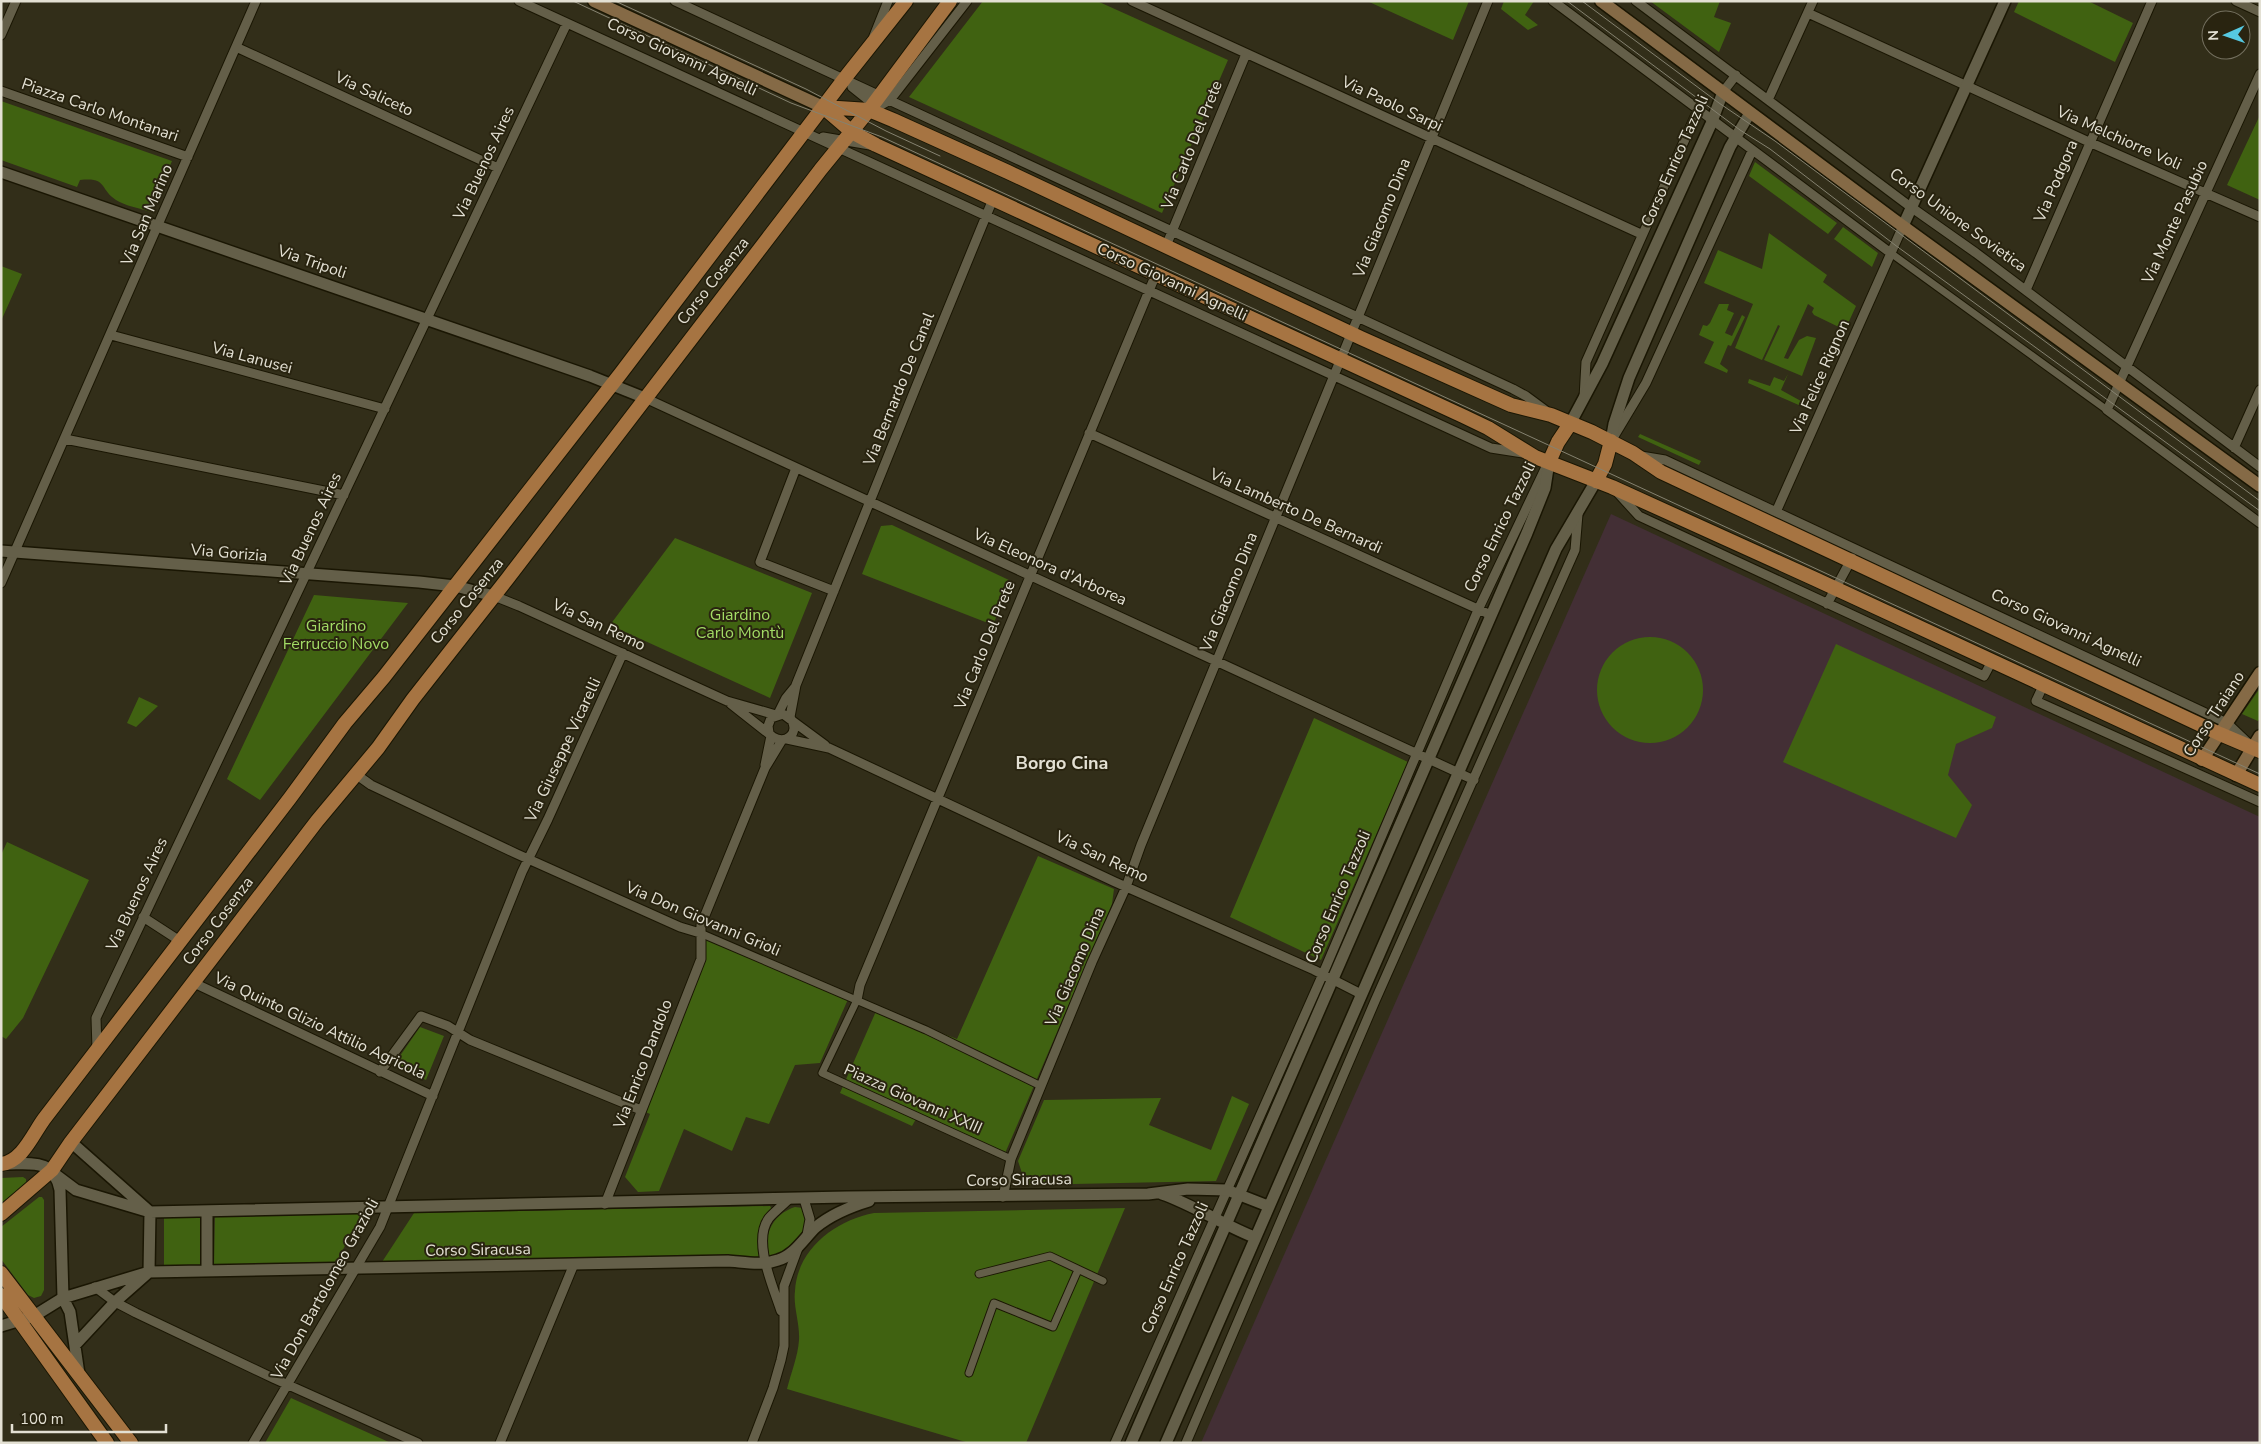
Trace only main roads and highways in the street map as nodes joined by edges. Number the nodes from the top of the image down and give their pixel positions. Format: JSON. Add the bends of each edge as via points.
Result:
{"nodes":[{"id":1,"x":594,"y":1,"type":"edge"},
{"id":2,"x":906,"y":1,"type":"edge"},
{"id":3,"x":950,"y":1,"type":"edge"},
{"id":4,"x":1601,"y":1,"type":"edge"},
{"id":5,"x":878,"y":104,"type":"junction"},
{"id":6,"x":823,"y":107,"type":"junction"},
{"id":7,"x":845,"y":141,"type":"junction"},
{"id":8,"x":1570,"y":424,"type":"junction"},
{"id":9,"x":1610,"y":441,"type":"junction"},
{"id":10,"x":1549,"y":462,"type":"junction"},
{"id":11,"x":1596,"y":481,"type":"junction"},
{"id":12,"x":2260,"y":486,"type":"edge"},
{"id":13,"x":2260,"y":673,"type":"edge"},
{"id":14,"x":2223,"y":728,"type":"junction"},
{"id":15,"x":2258,"y":745,"type":"edge"},
{"id":16,"x":2199,"y":766,"type":"junction"},
{"id":17,"x":2232,"y":781,"type":"junction"},
{"id":18,"x":2260,"y":785,"type":"edge"},
{"id":19,"x":3,"y":1164,"type":"edge"},
{"id":20,"x":1,"y":1214,"type":"edge"},
{"id":21,"x":1,"y":1273,"type":"edge"},
{"id":22,"x":1,"y":1295,"type":"edge"},
{"id":23,"x":107,"y":1443,"type":"edge"},
{"id":24,"x":131,"y":1443,"type":"edge"}],
"edges":[{"from":1,"to":6,"type":"main road","name":"Corso Giovanni Agnelli"},
{"from":2,"to":6,"type":"main road","name":"Corso Cosenza"},
{"from":3,"to":5,"type":"main road","name":"Corso Cosenza"},
{"from":4,"to":12,"type":"main road"},
{"from":5,"to":6,"type":"main road","name":"Corso Giovanni Agnelli"},
{"from":5,"to":7,"type":"main road","name":"Corso Cosenza"},
{"from":5,"to":8,"type":"main road","name":"Corso Giovanni Agnelli","via":[[893,120],[1012,165],[1166,246],[1351,334],[1511,405],[1551,415]]},
{"from":6,"to":7,"type":"main road","name":"Corso Giovanni Agnelli"},
{"from":6,"to":19,"type":"main road","name":"Corso Cosenza","via":[[612,384],[345,723],[20,1154]]},
{"from":7,"to":10,"type":"main road","name":"Corso Giovanni Agnelli","via":[[876,145],[1488,428],[1529,454]]},
{"from":7,"to":20,"type":"main road","name":"Corso Cosenza","via":[[71,1142],[54,1173]]},
{"from":8,"to":9,"type":"main road","name":"Corso Giovanni Agnelli"},
{"from":8,"to":10,"type":"main road"},
{"from":9,"to":11,"type":"main road","via":[[1605,464]]},
{"from":9,"to":14,"type":"main road","name":"Corso Giovanni Agnelli","via":[[1661,472],[1853,555]]},
{"from":10,"to":11,"type":"main road","name":"Corso Giovanni Agnelli"},
{"from":11,"to":16,"type":"main road","name":"Corso Giovanni Agnelli","via":[[2143,729]]},
{"from":13,"to":14,"type":"main road","name":"Corso Traiano"},
{"from":14,"to":15,"type":"main road","name":"Corso Giovanni Agnelli"},
{"from":14,"to":16,"type":"main road","name":"Corso Traiano"},
{"from":15,"to":17,"type":"main road"},
{"from":16,"to":17,"type":"main road","name":"Corso Giovanni Agnelli"},
{"from":17,"to":18,"type":"main road","name":"Corso Giovanni Agnelli"},
{"from":21,"to":24,"type":"main road"},
{"from":22,"to":23,"type":"main road"}]}
